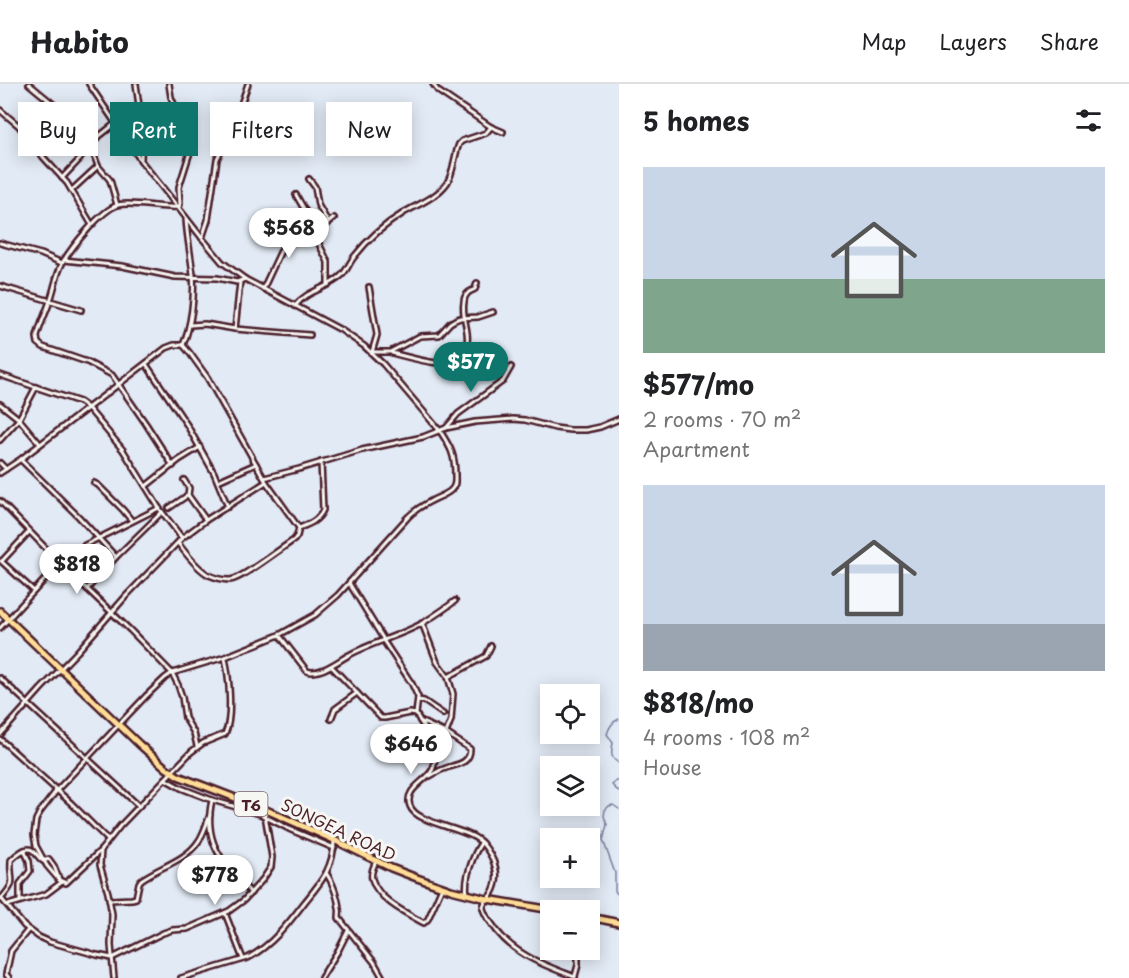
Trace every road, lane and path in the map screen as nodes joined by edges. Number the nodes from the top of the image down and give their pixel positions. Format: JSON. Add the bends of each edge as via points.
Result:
{"nodes":[{"id":1,"x":28,"y":84,"type":"edge"},
{"id":2,"x":88,"y":84,"type":"edge"},
{"id":3,"x":136,"y":84,"type":"edge"},
{"id":4,"x":169,"y":84,"type":"edge"},
{"id":5,"x":248,"y":84,"type":"edge"},
{"id":6,"x":434,"y":84,"type":"edge"},
{"id":7,"x":50,"y":102,"type":"edge"},
{"id":8,"x":0,"y":110,"type":"edge"},
{"id":9,"x":110,"y":115,"type":"edge"},
{"id":10,"x":491,"y":127,"type":"junction"},
{"id":11,"x":110,"y":128,"type":"edge"},
{"id":12,"x":503,"y":132,"type":"dead end"},
{"id":13,"x":98,"y":137,"type":"edge"},
{"id":14,"x":81,"y":156,"type":"edge"},
{"id":15,"x":94,"y":156,"type":"edge"},
{"id":16,"x":138,"y":156,"type":"edge"},
{"id":17,"x":141,"y":161,"type":"junction"},
{"id":18,"x":98,"y":166,"type":"junction"},
{"id":19,"x":62,"y":178,"type":"junction"},
{"id":20,"x":309,"y":179,"type":"dead end"},
{"id":21,"x":72,"y":190,"type":"junction"},
{"id":22,"x":296,"y":195,"type":"dead end"},
{"id":23,"x":117,"y":205,"type":"junction"},
{"id":24,"x":179,"y":207,"type":"junction"},
{"id":25,"x":186,"y":217,"type":"junction"},
{"id":26,"x":334,"y":218,"type":"dead end"},
{"id":27,"x":328,"y":222,"type":"junction"},
{"id":28,"x":92,"y":225,"type":"junction"},
{"id":29,"x":315,"y":230,"type":"junction"},
{"id":30,"x":202,"y":238,"type":"junction"},
{"id":31,"x":0,"y":243,"type":"edge"},
{"id":32,"x":63,"y":262,"type":"junction"},
{"id":33,"x":194,"y":277,"type":"junction"},
{"id":34,"x":245,"y":279,"type":"junction"},
{"id":35,"x":240,"y":282,"type":"junction"},
{"id":36,"x":477,"y":283,"type":"dead end"},
{"id":37,"x":328,"y":284,"type":"junction"},
{"id":38,"x":0,"y":285,"type":"edge"},
{"id":39,"x":369,"y":287,"type":"dead end"},
{"id":40,"x":263,"y":289,"type":"junction"},
{"id":41,"x":50,"y":300,"type":"junction"},
{"id":42,"x":295,"y":306,"type":"junction"},
{"id":43,"x":81,"y":310,"type":"dead end"},
{"id":44,"x":493,"y":312,"type":"dead end"},
{"id":45,"x":463,"y":318,"type":"junction"},
{"id":46,"x":190,"y":325,"type":"junction"},
{"id":47,"x":235,"y":329,"type":"junction"},
{"id":48,"x":310,"y":335,"type":"dead end"},
{"id":49,"x":183,"y":345,"type":"junction"},
{"id":50,"x":372,"y":352,"type":"junction"},
{"id":51,"x":390,"y":352,"type":"junction"},
{"id":52,"x":146,"y":364,"type":"junction"},
{"id":53,"x":511,"y":367,"type":"dead end"},
{"id":54,"x":0,"y":375,"type":"edge"},
{"id":55,"x":119,"y":385,"type":"junction"},
{"id":56,"x":36,"y":387,"type":"junction"},
{"id":57,"x":0,"y":405,"type":"edge"},
{"id":58,"x":88,"y":408,"type":"junction"},
{"id":59,"x":19,"y":419,"type":"junction"},
{"id":60,"x":619,"y":419,"type":"edge"},
{"id":61,"x":446,"y":428,"type":"junction"},
{"id":62,"x":440,"y":431,"type":"junction"},
{"id":63,"x":0,"y":440,"type":"edge"},
{"id":64,"x":40,"y":444,"type":"junction"},
{"id":65,"x":200,"y":447,"type":"junction"},
{"id":66,"x":21,"y":459,"type":"junction"},
{"id":67,"x":321,"y":462,"type":"junction"},
{"id":68,"x":0,"y":464,"type":"edge"},
{"id":69,"x":256,"y":464,"type":"junction"},
{"id":70,"x":173,"y":466,"type":"junction"},
{"id":71,"x":6,"y":469,"type":"junction"},
{"id":72,"x":0,"y":473,"type":"edge"},
{"id":73,"x":184,"y":480,"type":"dead end"},
{"id":74,"x":265,"y":480,"type":"junction"},
{"id":75,"x":218,"y":481,"type":"junction"},
{"id":76,"x":94,"y":483,"type":"dead end"},
{"id":77,"x":146,"y":486,"type":"junction"},
{"id":78,"x":189,"y":495,"type":"junction"},
{"id":79,"x":0,"y":501,"type":"edge"},
{"id":80,"x":228,"y":507,"type":"junction"},
{"id":81,"x":169,"y":508,"type":"dead end"},
{"id":82,"x":161,"y":510,"type":"junction"},
{"id":83,"x":206,"y":520,"type":"junction"},
{"id":84,"x":132,"y":521,"type":"junction"},
{"id":85,"x":299,"y":528,"type":"junction"},
{"id":86,"x":29,"y":532,"type":"junction"},
{"id":87,"x":182,"y":538,"type":"junction"},
{"id":88,"x":99,"y":539,"type":"junction"},
{"id":89,"x":178,"y":543,"type":"junction"},
{"id":90,"x":116,"y":557,"type":"junction"},
{"id":91,"x":1,"y":562,"type":"edge"},
{"id":92,"x":60,"y":563,"type":"junction"},
{"id":93,"x":349,"y":583,"type":"junction"},
{"id":94,"x":87,"y":589,"type":"junction"},
{"id":95,"x":34,"y":591,"type":"junction"},
{"id":96,"x":455,"y":601,"type":"dead end"},
{"id":97,"x":0,"y":611,"type":"edge"},
{"id":98,"x":112,"y":612,"type":"junction"},
{"id":99,"x":9,"y":619,"type":"junction"},
{"id":100,"x":422,"y":623,"type":"junction"},
{"id":101,"x":0,"y":628,"type":"edge"},
{"id":102,"x":279,"y":635,"type":"junction"},
{"id":103,"x":384,"y":640,"type":"junction"},
{"id":104,"x":491,"y":646,"type":"dead end"},
{"id":105,"x":225,"y":657,"type":"junction"},
{"id":106,"x":331,"y":666,"type":"junction"},
{"id":107,"x":61,"y":669,"type":"junction"},
{"id":108,"x":172,"y":673,"type":"junction"},
{"id":109,"x":448,"y":677,"type":"junction"},
{"id":110,"x":0,"y":678,"type":"edge"},
{"id":111,"x":357,"y":693,"type":"junction"},
{"id":112,"x":418,"y":700,"type":"junction"},
{"id":113,"x":28,"y":703,"type":"junction"},
{"id":114,"x":416,"y":714,"type":"junction"},
{"id":115,"x":443,"y":714,"type":"dead end"},
{"id":116,"x":331,"y":719,"type":"dead end"},
{"id":117,"x":420,"y":721,"type":"junction"},
{"id":118,"x":119,"y":725,"type":"junction"},
{"id":119,"x":446,"y":733,"type":"junction"},
{"id":120,"x":0,"y":737,"type":"edge"},
{"id":121,"x":197,"y":746,"type":"junction"},
{"id":122,"x":87,"y":758,"type":"junction"},
{"id":123,"x":172,"y":772,"type":"junction"},
{"id":124,"x":429,"y":777,"type":"junction"},
{"id":125,"x":165,"y":780,"type":"junction"},
{"id":126,"x":57,"y":790,"type":"junction"},
{"id":127,"x":212,"y":800,"type":"junction"},
{"id":128,"x":139,"y":806,"type":"junction"},
{"id":129,"x":264,"y":809,"type":"junction"},
{"id":130,"x":210,"y":815,"type":"junction"},
{"id":131,"x":265,"y":816,"type":"junction"},
{"id":132,"x":108,"y":840,"type":"junction"},
{"id":133,"x":334,"y":840,"type":"junction"},
{"id":134,"x":481,"y":843,"type":"junction"},
{"id":135,"x":334,"y":848,"type":"junction"},
{"id":136,"x":24,"y":850,"type":"junction"},
{"id":137,"x":101,"y":850,"type":"junction"},
{"id":138,"x":43,"y":861,"type":"junction"},
{"id":139,"x":376,"y":861,"type":"junction"},
{"id":140,"x":326,"y":873,"type":"junction"},
{"id":141,"x":61,"y":881,"type":"junction"},
{"id":142,"x":442,"y":887,"type":"junction"},
{"id":143,"x":251,"y":893,"type":"junction"},
{"id":144,"x":467,"y":894,"type":"junction"},
{"id":145,"x":1,"y":899,"type":"edge"},
{"id":146,"x":488,"y":899,"type":"junction"},
{"id":147,"x":20,"y":900,"type":"junction"},
{"id":148,"x":110,"y":900,"type":"junction"},
{"id":149,"x":8,"y":905,"type":"junction"},
{"id":150,"x":540,"y":908,"type":"edge"},
{"id":151,"x":225,"y":913,"type":"junction"},
{"id":152,"x":600,"y":919,"type":"edge"},
{"id":153,"x":619,"y":923,"type":"edge"},
{"id":154,"x":28,"y":930,"type":"junction"},
{"id":155,"x":348,"y":931,"type":"junction"},
{"id":156,"x":112,"y":958,"type":"junction"},
{"id":157,"x":243,"y":960,"type":"junction"},
{"id":158,"x":578,"y":960,"type":"edge"},
{"id":159,"x":575,"y":977,"type":"edge"},
{"id":160,"x":9,"y":978,"type":"edge"},
{"id":161,"x":114,"y":978,"type":"edge"},
{"id":162,"x":181,"y":978,"type":"edge"},
{"id":163,"x":321,"y":978,"type":"edge"},
{"id":164,"x":383,"y":978,"type":"edge"}],
"edges":[{"from":1,"to":7,"type":"street"},
{"from":2,"to":9,"type":"street"},
{"from":3,"to":17,"type":"street","via":[[142,128]]},
{"from":4,"to":24,"type":"street","via":[[183,120],[181,146],[190,152],[179,187]]},
{"from":5,"to":30,"type":"street","via":[[217,159]]},
{"from":6,"to":10,"type":"street","via":[[438,91]]},
{"from":8,"to":19,"type":"street","via":[[19,126]]},
{"from":10,"to":12,"type":"street"},
{"from":10,"to":37,"type":"street","via":[[459,144],[444,187],[373,237],[345,271]]},
{"from":11,"to":13,"type":"street"},
{"from":14,"to":19,"type":"street"},
{"from":15,"to":18,"type":"street"},
{"from":16,"to":17,"type":"street"},
{"from":17,"to":24,"type":"street"},
{"from":18,"to":21,"type":"street"},
{"from":18,"to":23,"type":"street","via":[[109,178]]},
{"from":19,"to":21,"type":"street"},
{"from":20,"to":27,"type":"street"},
{"from":21,"to":28,"type":"street"},
{"from":22,"to":29,"type":"street"},
{"from":23,"to":24,"type":"street"},
{"from":23,"to":28,"type":"street"},
{"from":24,"to":25,"type":"street"},
{"from":25,"to":30,"type":"street"},
{"from":25,"to":33,"type":"street"},
{"from":26,"to":27,"type":"street"},
{"from":27,"to":29,"type":"street"},
{"from":28,"to":32,"type":"street"},
{"from":29,"to":37,"type":"street","via":[[328,262]]},
{"from":29,"to":40,"type":"street","via":[[285,242]]},
{"from":30,"to":34,"type":"street","via":[[222,262]]},
{"from":31,"to":32,"type":"street"},
{"from":32,"to":33,"type":"street"},
{"from":32,"to":41,"type":"street"},
{"from":33,"to":35,"type":"street"},
{"from":33,"to":46,"type":"street"},
{"from":34,"to":35,"type":"street"},
{"from":34,"to":40,"type":"street"},
{"from":35,"to":47,"type":"street"},
{"from":36,"to":45,"type":"street","via":[[465,296]]},
{"from":37,"to":42,"type":"street"},
{"from":38,"to":41,"type":"street"},
{"from":39,"to":50,"type":"street","via":[[377,334]]},
{"from":40,"to":42,"type":"street"},
{"from":41,"to":43,"type":"street"},
{"from":41,"to":55,"type":"street","via":[[37,337],[39,343],[87,362],[111,375]]},
{"from":42,"to":50,"type":"street"},
{"from":44,"to":45,"type":"street"},
{"from":45,"to":51,"type":"street","via":[[450,323],[439,335],[420,336]]},
{"from":45,"to":51,"type":"street","via":[[467,344],[448,362]]},
{"from":46,"to":47,"type":"street"},
{"from":46,"to":49,"type":"street"},
{"from":47,"to":48,"type":"street"},
{"from":49,"to":52,"type":"street","via":[[166,348]]},
{"from":49,"to":69,"type":"street","via":[[207,377]]},
{"from":50,"to":51,"type":"street"},
{"from":50,"to":62,"type":"street"},
{"from":52,"to":55,"type":"street"},
{"from":52,"to":65,"type":"street"},
{"from":53,"to":61,"type":"street","via":[[504,381],[458,414]]},
{"from":54,"to":56,"type":"street"},
{"from":55,"to":58,"type":"street"},
{"from":55,"to":70,"type":"street"},
{"from":56,"to":58,"type":"street"},
{"from":56,"to":59,"type":"street"},
{"from":57,"to":59,"type":"street"},
{"from":58,"to":64,"type":"street"},
{"from":58,"to":77,"type":"street","via":[[123,450]]},
{"from":59,"to":63,"type":"street"},
{"from":59,"to":64,"type":"street"},
{"from":60,"to":61,"type":"street","via":[[586,430],[563,430],[513,419]]},
{"from":61,"to":62,"type":"street"},
{"from":62,"to":67,"type":"street"},
{"from":62,"to":93,"type":"street","via":[[454,457],[453,488],[408,517]]},
{"from":64,"to":66,"type":"street"},
{"from":65,"to":70,"type":"street"},
{"from":65,"to":75,"type":"street"},
{"from":66,"to":71,"type":"street"},
{"from":66,"to":88,"type":"street"},
{"from":67,"to":74,"type":"street"},
{"from":67,"to":85,"type":"street","via":[[321,516]]},
{"from":68,"to":71,"type":"street"},
{"from":69,"to":74,"type":"street"},
{"from":69,"to":75,"type":"street"},
{"from":70,"to":77,"type":"street"},
{"from":71,"to":72,"type":"street"},
{"from":73,"to":78,"type":"street"},
{"from":74,"to":80,"type":"street"},
{"from":74,"to":85,"type":"street"},
{"from":75,"to":80,"type":"street"},
{"from":76,"to":84,"type":"street"},
{"from":77,"to":82,"type":"street"},
{"from":78,"to":81,"type":"street"},
{"from":78,"to":83,"type":"street"},
{"from":79,"to":86,"type":"street"},
{"from":80,"to":83,"type":"street"},
{"from":82,"to":84,"type":"street"},
{"from":82,"to":87,"type":"street"},
{"from":82,"to":90,"type":"street"},
{"from":83,"to":87,"type":"street"},
{"from":84,"to":88,"type":"street"},
{"from":85,"to":89,"type":"street","via":[[294,540],[229,580],[207,574]]},
{"from":86,"to":91,"type":"street"},
{"from":86,"to":92,"type":"street"},
{"from":87,"to":89,"type":"street"},
{"from":88,"to":90,"type":"street"},
{"from":88,"to":92,"type":"street"},
{"from":89,"to":98,"type":"street"},
{"from":90,"to":94,"type":"street"},
{"from":91,"to":95,"type":"street"},
{"from":92,"to":94,"type":"street"},
{"from":92,"to":95,"type":"street"},
{"from":93,"to":102,"type":"street","via":[[315,615]]},
{"from":93,"to":103,"type":"street"},
{"from":94,"to":98,"type":"street"},
{"from":95,"to":99,"type":"street"},
{"from":96,"to":100,"type":"street"},
{"from":97,"to":99,"type":"highway","name":"SONGEA ROAD","number":"T6"},
{"from":98,"to":107,"type":"street"},
{"from":98,"to":108,"type":"street"},
{"from":99,"to":101,"type":"street"},
{"from":99,"to":107,"type":"highway","name":"SONGEA ROAD","number":"T6"},
{"from":100,"to":103,"type":"street"},
{"from":100,"to":109,"type":"street","via":[[437,662]]},
{"from":102,"to":105,"type":"street"},
{"from":102,"to":106,"type":"street","via":[[310,673]]},
{"from":103,"to":106,"type":"street"},
{"from":103,"to":112,"type":"street"},
{"from":104,"to":109,"type":"street","via":[[486,656]]},
{"from":105,"to":108,"type":"street"},
{"from":105,"to":121,"type":"street","via":[[229,688],[227,729],[225,734]]},
{"from":106,"to":111,"type":"street"},
{"from":107,"to":113,"type":"street"},
{"from":107,"to":118,"type":"highway","name":"SONGEA ROAD","number":"T6"},
{"from":108,"to":118,"type":"street"},
{"from":108,"to":121,"type":"street"},
{"from":109,"to":119,"type":"street","via":[[453,701]]},
{"from":110,"to":113,"type":"street"},
{"from":111,"to":114,"type":"street","via":[[381,718]]},
{"from":111,"to":116,"type":"street","via":[[335,709]]},
{"from":112,"to":114,"type":"street"},
{"from":112,"to":115,"type":"street"},
{"from":113,"to":120,"type":"street"},
{"from":113,"to":122,"type":"street"},
{"from":114,"to":117,"type":"street"},
{"from":117,"to":119,"type":"street"},
{"from":117,"to":124,"type":"street","via":[[434,755]]},
{"from":118,"to":122,"type":"street"},
{"from":118,"to":123,"type":"highway","name":"SONGEA ROAD","number":"T6"},
{"from":119,"to":124,"type":"street","via":[[468,746],[470,756],[461,764]]},
{"from":120,"to":126,"type":"street"},
{"from":121,"to":123,"type":"street"},
{"from":122,"to":126,"type":"street"},
{"from":122,"to":128,"type":"street"},
{"from":123,"to":125,"type":"street"},
{"from":123,"to":129,"type":"highway","name":"SONGEA ROAD","number":"T6"},
{"from":124,"to":134,"type":"street","via":[[412,791],[409,802],[414,811]]},
{"from":125,"to":127,"type":"street"},
{"from":125,"to":128,"type":"street"},
{"from":126,"to":132,"type":"street"},
{"from":126,"to":138,"type":"street","via":[[40,812],[34,828]]},
{"from":127,"to":130,"type":"street"},
{"from":127,"to":131,"type":"street"},
{"from":128,"to":132,"type":"street"},
{"from":129,"to":131,"type":"street"},
{"from":129,"to":133,"type":"highway","name":"SONGEA ROAD","number":"T6"},
{"from":130,"to":143,"type":"street","via":[[217,853]]},
{"from":130,"to":148,"type":"street","via":[[197,844],[141,880],[136,898]]},
{"from":131,"to":135,"type":"street"},
{"from":131,"to":143,"type":"street","via":[[272,863]]},
{"from":132,"to":137,"type":"street"},
{"from":133,"to":135,"type":"street"},
{"from":133,"to":139,"type":"highway","name":"SONGEA ROAD","number":"T6"},
{"from":134,"to":144,"type":"street","via":[[466,878]]},
{"from":134,"to":146,"type":"street","via":[[498,875]]},
{"from":135,"to":140,"type":"street"},
{"from":136,"to":138,"type":"street","via":[[30,849]]},
{"from":136,"to":145,"type":"street","via":[[10,860],[11,887]]},
{"from":136,"to":147,"type":"street","via":[[30,871],[20,884]]},
{"from":137,"to":141,"type":"street","via":[[68,882]]},
{"from":137,"to":148,"type":"street","via":[[100,865]]},
{"from":138,"to":141,"type":"street"},
{"from":138,"to":141,"type":"street","via":[[52,862]]},
{"from":139,"to":142,"type":"highway","name":"SONGEA ROAD","number":"T6"},
{"from":139,"to":142,"type":"street","via":[[371,876],[384,898],[422,922],[428,919]]},
{"from":140,"to":155,"type":"street","via":[[336,893],[338,916]]},
{"from":140,"to":157,"type":"street","via":[[278,934]]},
{"from":141,"to":147,"type":"street","via":[[46,894]]},
{"from":142,"to":144,"type":"highway","name":"SONGEA ROAD","number":"T6"},
{"from":143,"to":151,"type":"street"},
{"from":144,"to":146,"type":"highway","name":"SONGEA ROAD","number":"T6"},
{"from":145,"to":149,"type":"street"},
{"from":146,"to":150,"type":"highway","name":"SONGEA ROAD","number":"T6"},
{"from":146,"to":159,"type":"street","via":[[484,912],[502,938],[528,958]]},
{"from":147,"to":149,"type":"street"},
{"from":148,"to":156,"type":"street"},
{"from":149,"to":154,"type":"street"},
{"from":151,"to":156,"type":"street","via":[[187,929],[163,933]]},
{"from":151,"to":157,"type":"street"},
{"from":152,"to":153,"type":"highway"},
{"from":154,"to":156,"type":"street","via":[[50,942]]},
{"from":154,"to":160,"type":"street","via":[[10,951],[6,974]]},
{"from":155,"to":163,"type":"street"},
{"from":155,"to":164,"type":"street"},
{"from":156,"to":161,"type":"street"},
{"from":157,"to":162,"type":"street"},
{"from":158,"to":159,"type":"street"}]}
